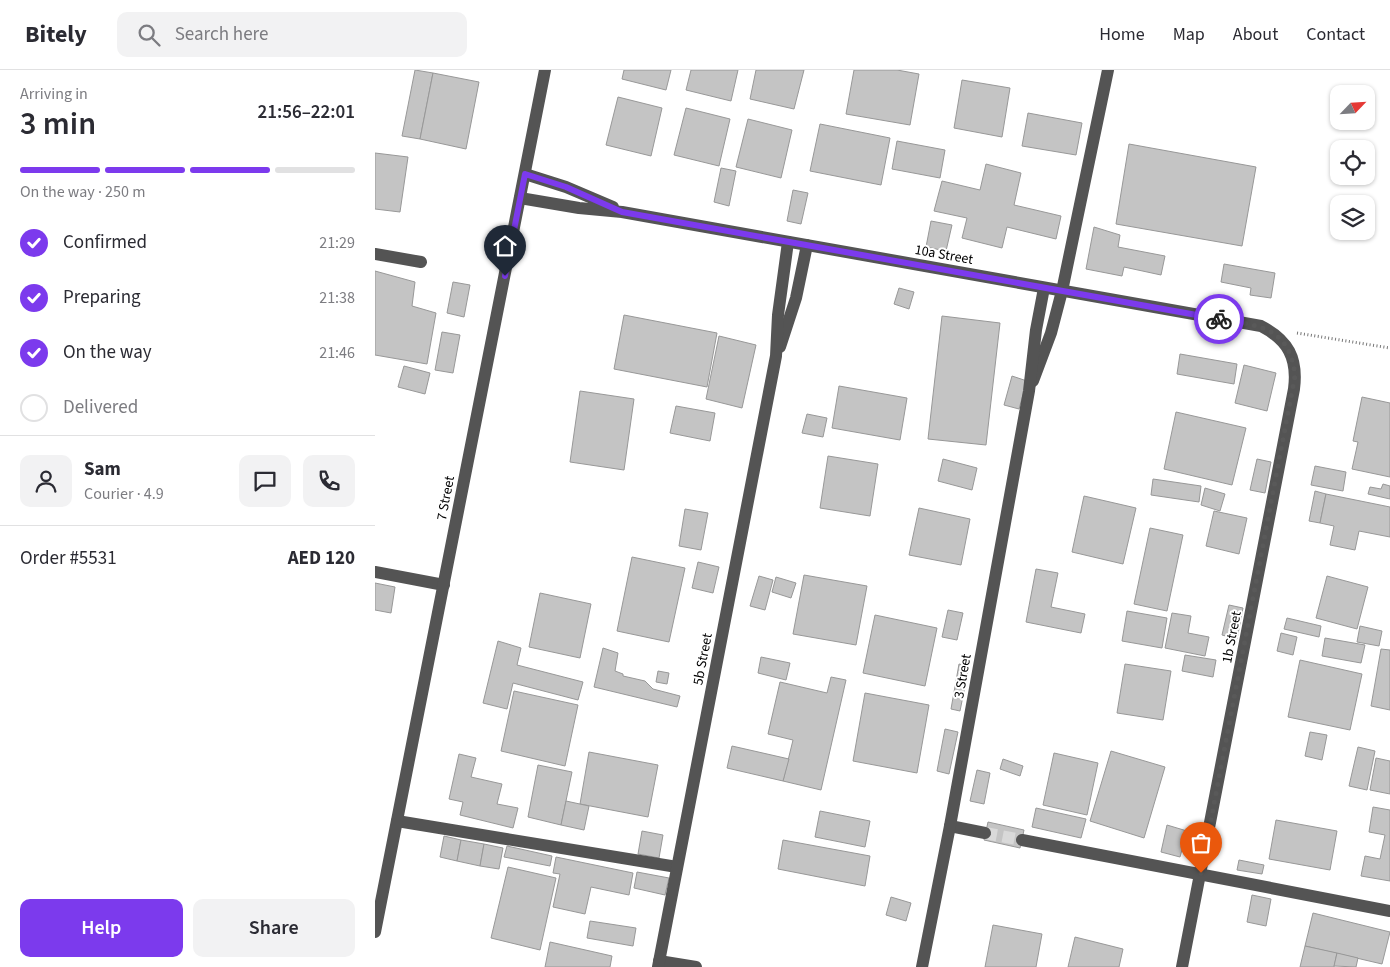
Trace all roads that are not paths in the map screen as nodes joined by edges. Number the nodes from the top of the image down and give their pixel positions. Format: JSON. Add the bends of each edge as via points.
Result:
{"nodes":[{"id":1,"x":545,"y":70,"type":"edge"},
{"id":2,"x":1108,"y":70,"type":"edge"},
{"id":3,"x":525,"y":174,"type":"junction"},
{"id":4,"x":520,"y":198,"type":"junction"},
{"id":5,"x":622,"y":212,"type":"junction"},
{"id":6,"x":788,"y":242,"type":"junction"},
{"id":7,"x":807,"y":245,"type":"junction"},
{"id":8,"x":375,"y":254,"type":"edge"},
{"id":9,"x":421,"y":262,"type":"dead end"},
{"id":10,"x":1044,"y":288,"type":"junction"},
{"id":11,"x":1062,"y":291,"type":"junction"},
{"id":12,"x":1261,"y":326,"type":"joint"},
{"id":13,"x":776,"y":356,"type":"junction"},
{"id":14,"x":1029,"y":391,"type":"junction"},
{"id":15,"x":375,"y":572,"type":"edge"},
{"id":16,"x":443,"y":585,"type":"junction"},
{"id":17,"x":397,"y":821,"type":"junction"},
{"id":18,"x":950,"y":826,"type":"junction"},
{"id":19,"x":985,"y":833,"type":"tunnel mouth"},
{"id":20,"x":1023,"y":840,"type":"tunnel mouth"},
{"id":21,"x":677,"y":867,"type":"junction"},
{"id":22,"x":1201,"y":873,"type":"junction"},
{"id":23,"x":377,"y":908,"type":"edge"},
{"id":24,"x":1390,"y":911,"type":"edge"},
{"id":25,"x":375,"y":930,"type":"edge"},
{"id":26,"x":659,"y":964,"type":"edge"},
{"id":27,"x":696,"y":967,"type":"edge"},
{"id":28,"x":922,"y":967,"type":"edge"},
{"id":29,"x":1182,"y":967,"type":"edge"}],
"edges":[{"from":1,"to":3,"type":"street","name":"7 Street"},
{"from":2,"to":11,"type":"street","name":"3 Street"},
{"from":3,"to":4,"type":"street","name":"7 Street"},
{"from":3,"to":5,"type":"street","name":"10a Street","via":[[566,187]]},
{"from":4,"to":5,"type":"street","name":"10a Street"},
{"from":4,"to":16,"type":"street","name":"7 Street"},
{"from":5,"to":6,"type":"street","name":"10a Street"},
{"from":6,"to":7,"type":"street","name":"10a Street"},
{"from":6,"to":13,"type":"street","name":"5b Street"},
{"from":7,"to":10,"type":"street","name":"10a Street"},
{"from":7,"to":13,"type":"street","name":"5b Street","via":[[796,298]]},
{"from":8,"to":9,"type":"street"},
{"from":10,"to":11,"type":"street","name":"10a Street"},
{"from":10,"to":14,"type":"street","name":"3 Street","via":[[1035,330]]},
{"from":11,"to":12,"type":"street","name":"10a Street"},
{"from":11,"to":14,"type":"street","name":"3 Street","via":[[1051,333]]},
{"from":12,"to":22,"type":"street","name":"1b Street","via":[[1273,332],[1290,351],[1295,376]]},
{"from":13,"to":21,"type":"street","name":"5b Street"},
{"from":14,"to":18,"type":"street","name":"3 Street"},
{"from":15,"to":16,"type":"street"},
{"from":16,"to":17,"type":"street","name":"7 Street"},
{"from":17,"to":21,"type":"street"},
{"from":17,"to":23,"type":"street","name":"7 Street"},
{"from":18,"to":19,"type":"street"},
{"from":18,"to":28,"type":"street","name":"3 Street"},
{"from":20,"to":22,"type":"street"},
{"from":21,"to":26,"type":"street","name":"5b Street"},
{"from":22,"to":24,"type":"street"},
{"from":22,"to":29,"type":"street","name":"1b Street"},
{"from":23,"to":25,"type":"street","name":"7 Street"},
{"from":26,"to":27,"type":"street"}]}
